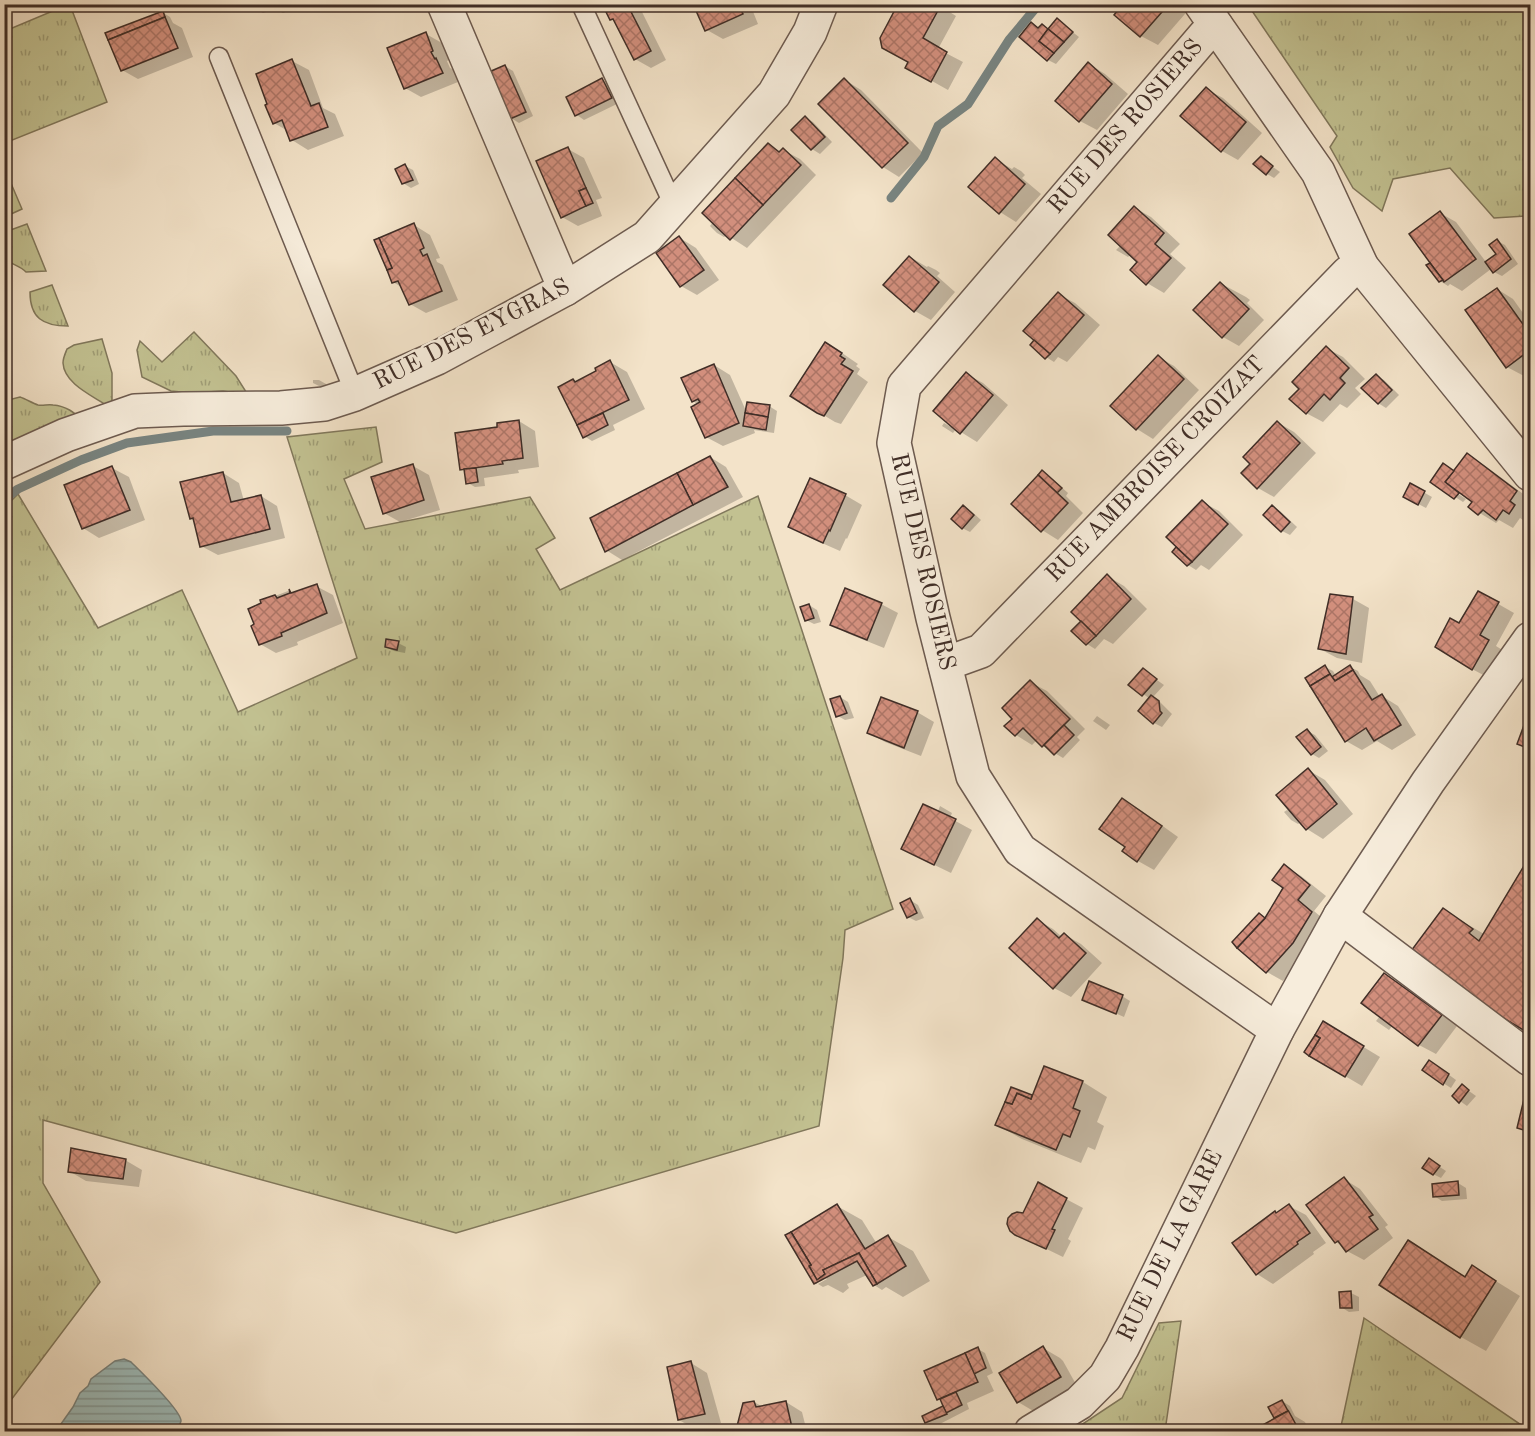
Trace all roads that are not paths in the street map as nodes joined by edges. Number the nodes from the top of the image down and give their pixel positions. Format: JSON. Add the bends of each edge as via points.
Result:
{"nodes":[{"id":1,"x":444,"y":4,"type":"edge"},
{"id":2,"x":580,"y":4,"type":"edge"},
{"id":3,"x":821,"y":4,"type":"edge"},
{"id":4,"x":1208,"y":15,"type":"edge"},
{"id":5,"x":219,"y":57,"type":"dead end"},
{"id":6,"x":674,"y":206,"type":"junction"},
{"id":7,"x":1362,"y":267,"type":"junction"},
{"id":8,"x":565,"y":289,"type":"junction"},
{"id":9,"x":355,"y":394,"type":"junction"},
{"id":10,"x":4,"y":463,"type":"edge"},
{"id":11,"x":1530,"y":474,"type":"edge"},
{"id":12,"x":1530,"y":639,"type":"edge"},
{"id":13,"x":945,"y":664,"type":"junction"},
{"id":14,"x":1340,"y":916,"type":"junction"},
{"id":15,"x":1277,"y":1030,"type":"junction"},
{"id":16,"x":1530,"y":1059,"type":"edge"},
{"id":17,"x":1031,"y":1431,"type":"edge"}],
"edges":[{"from":1,"to":8,"type":"street"},
{"from":2,"to":6,"type":"lane"},
{"from":3,"to":6,"type":"street","name":"RUE DES EYGRAS","via":[[810,32],[774,93]]},
{"from":4,"to":7,"type":"street","via":[[1318,172]]},
{"from":4,"to":13,"type":"street","name":"RUE DES ROSIERS","via":[[1204,35],[904,386],[894,443]]},
{"from":5,"to":9,"type":"lane"},
{"from":6,"to":8,"type":"street","name":"RUE DES EYGRAS","via":[[647,237]]},
{"from":7,"to":11,"type":"street"},
{"from":7,"to":13,"type":"street","name":"RUE AMBROISE CROIZAT","via":[[1348,273],[981,651]]},
{"from":8,"to":9,"type":"street","name":"RUE DES EYGRAS","via":[[437,358]]},
{"from":9,"to":10,"type":"street","name":"RUE DES EYGRAS","via":[[324,404],[281,408],[135,411],[66,435]]},
{"from":12,"to":14,"type":"street","name":"RUE DE LA GARE","via":[[1428,782]]},
{"from":13,"to":15,"type":"street","name":"RUE DES ROSIERS","via":[[973,776],[1020,850]]},
{"from":14,"to":15,"type":"street","name":"RUE DE LA GARE"},
{"from":14,"to":16,"type":"street"},
{"from":15,"to":17,"type":"street","name":"RUE DE LA GARE","via":[[1106,1377],[1079,1403]]}]}
